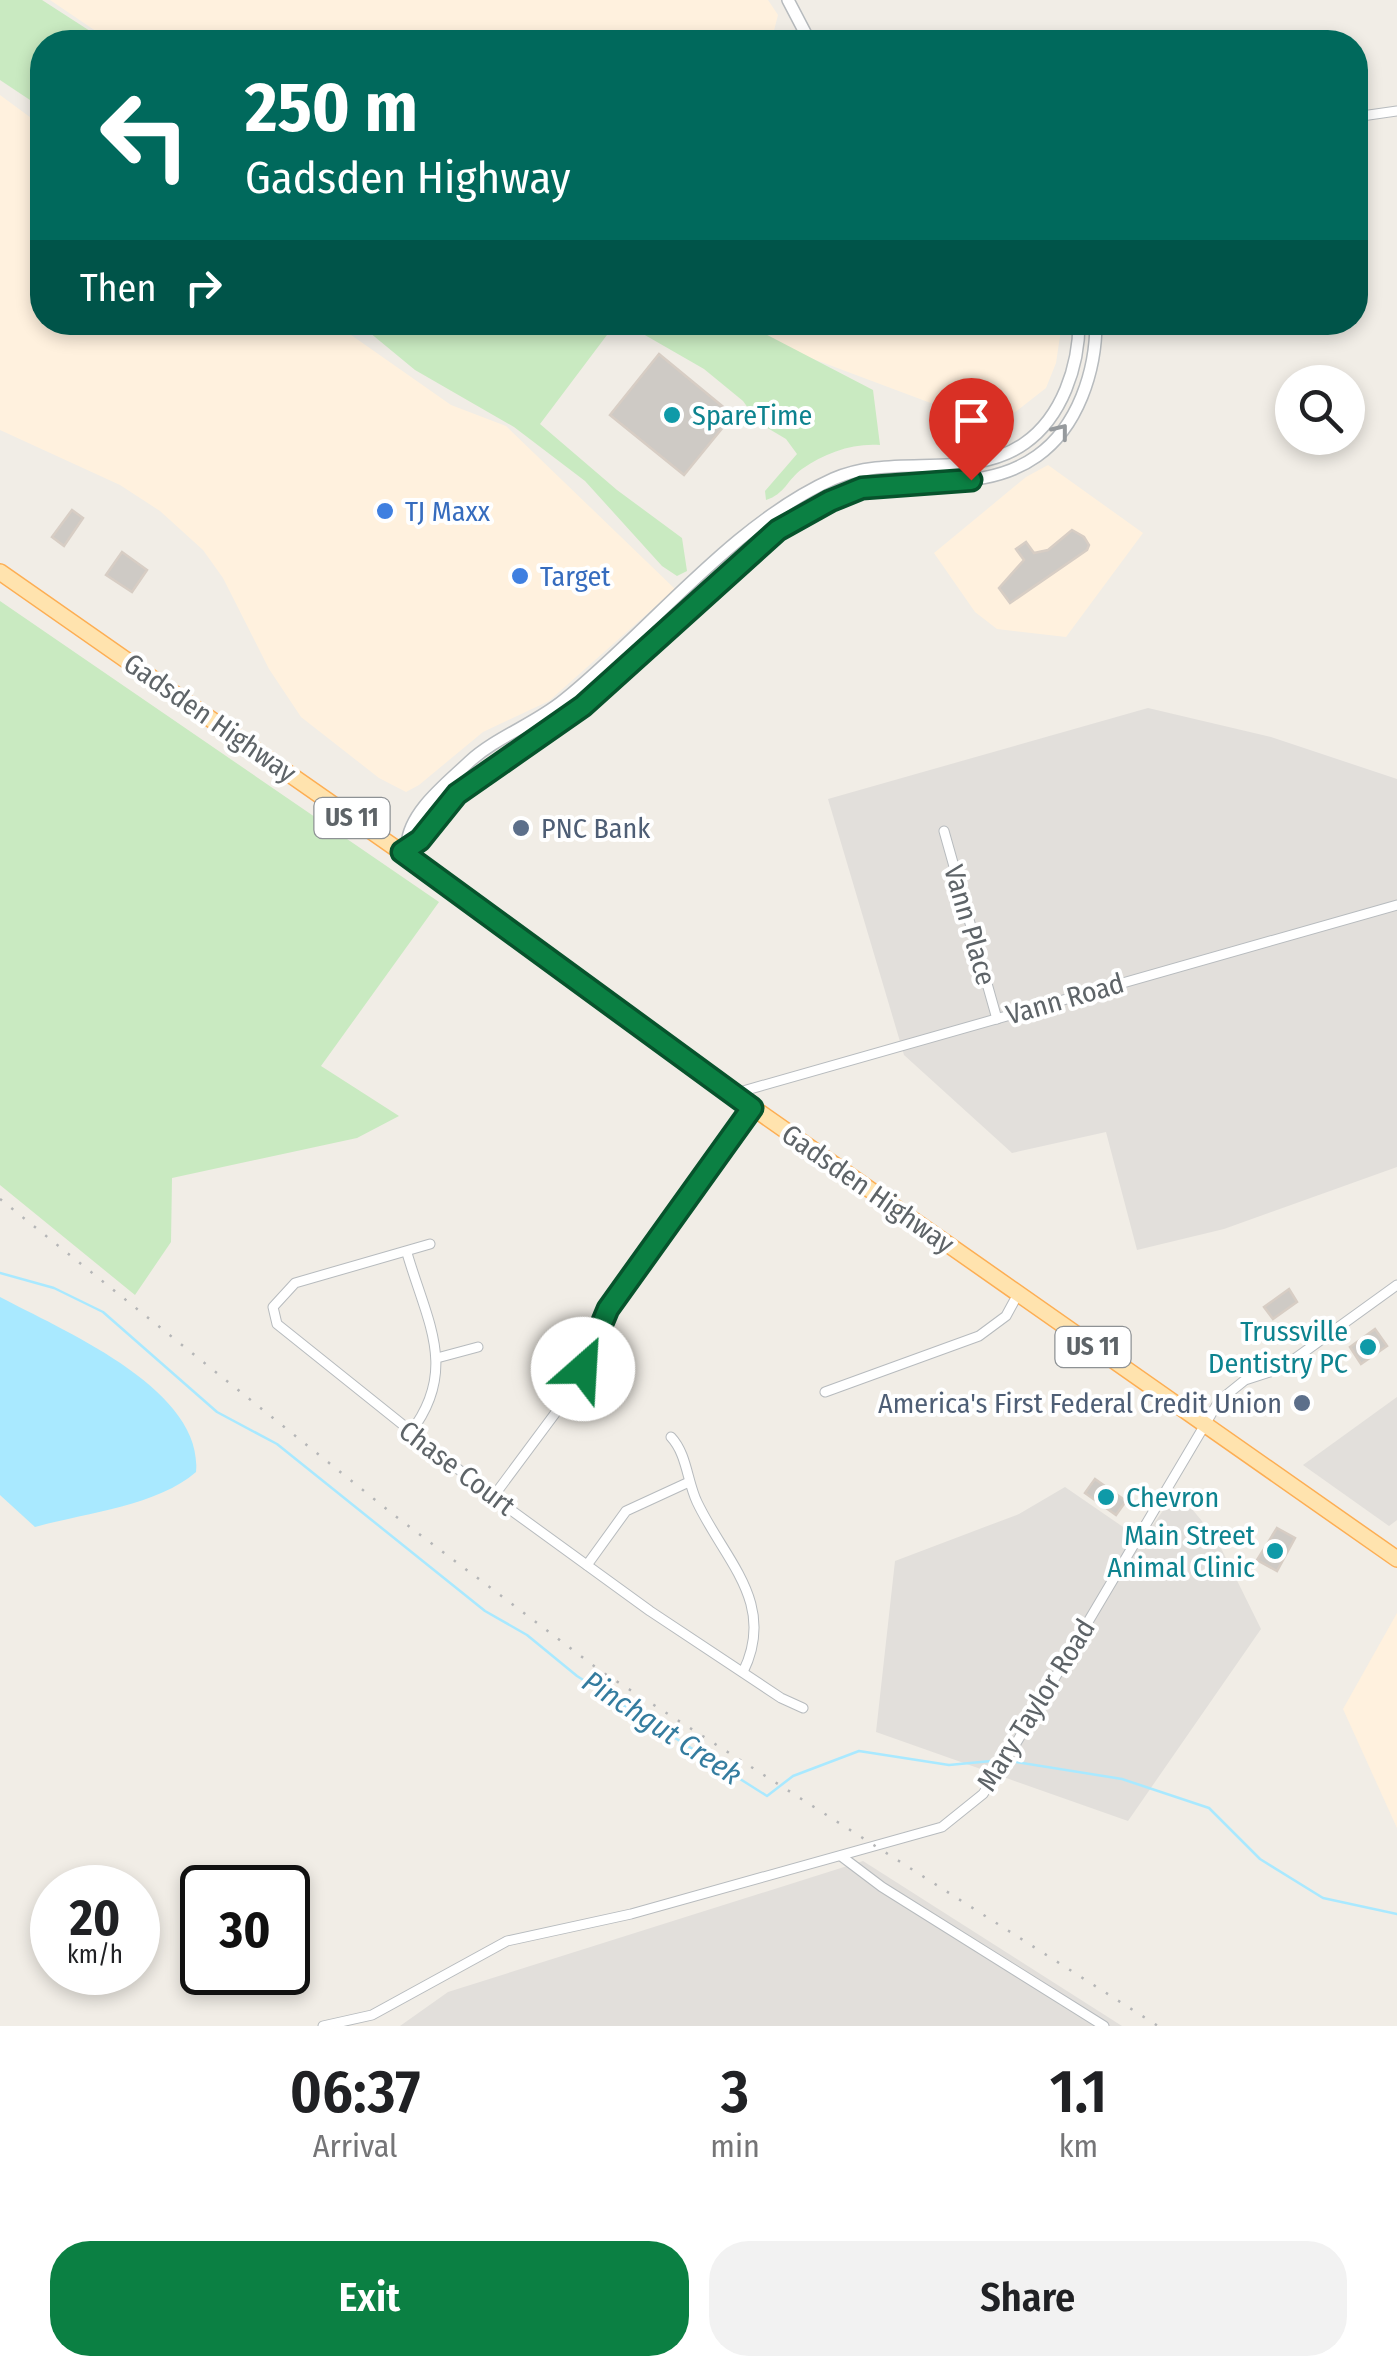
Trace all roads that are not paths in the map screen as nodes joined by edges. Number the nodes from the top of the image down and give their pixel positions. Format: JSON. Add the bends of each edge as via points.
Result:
{"nodes":[{"id":1,"x":788,"y":0,"type":"edge"},
{"id":2,"x":804,"y":30,"type":"edge"},
{"id":3,"x":1397,"y":111,"type":"edge"},
{"id":4,"x":1368,"y":115,"type":"edge"},
{"id":5,"x":1078,"y":335,"type":"edge"},
{"id":6,"x":1095,"y":335,"type":"edge"},
{"id":7,"x":0,"y":572,"type":"edge"},
{"id":8,"x":944,"y":831,"type":"dead end"},
{"id":9,"x":404,"y":849,"type":"junction"},
{"id":10,"x":1397,"y":905,"type":"edge"},
{"id":11,"x":997,"y":1018,"type":"junction"},
{"id":12,"x":733,"y":1094,"type":"junction"},
{"id":13,"x":752,"y":1108,"type":"junction"},
{"id":14,"x":430,"y":1244,"type":"dead end"},
{"id":15,"x":407,"y":1253,"type":"junction"},
{"id":16,"x":1397,"y":1284,"type":"edge"},
{"id":17,"x":1018,"y":1294,"type":"junction"},
{"id":18,"x":478,"y":1347,"type":"dead end"},
{"id":19,"x":437,"y":1358,"type":"junction"},
{"id":20,"x":824,"y":1392,"type":"dead end"},
{"id":21,"x":1205,"y":1424,"type":"junction"},
{"id":22,"x":410,"y":1433,"type":"junction"},
{"id":23,"x":671,"y":1437,"type":"dead end"},
{"id":24,"x":689,"y":1482,"type":"junction"},
{"id":25,"x":494,"y":1497,"type":"junction"},
{"id":26,"x":1397,"y":1559,"type":"edge"},
{"id":27,"x":588,"y":1565,"type":"junction"},
{"id":28,"x":742,"y":1672,"type":"junction"},
{"id":29,"x":804,"y":1708,"type":"dead end"},
{"id":30,"x":841,"y":1856,"type":"junction"},
{"id":31,"x":323,"y":2026,"type":"edge"},
{"id":32,"x":1104,"y":2026,"type":"edge"}],
"edges":[{"from":1,"to":2,"type":"street"},
{"from":3,"to":4,"type":"street"},
{"from":5,"to":9,"type":"street","via":[[1060,401],[1032,438],[983,460],[861,469],[790,502],[561,703],[472,759],[408,829]]},
{"from":9,"to":6,"type":"street","one_way":true,"via":[[420,840],[457,794],[583,706],[793,522],[862,488],[987,478],[1036,456],[1080,402]]},
{"from":7,"to":9,"type":"main road","name":"Gadsden Highway","number":"US 11"},
{"from":8,"to":11,"type":"street","name":"Vann Place"},
{"from":9,"to":12,"type":"main road","name":"Gadsden Highway","number":"US 11"},
{"from":10,"to":11,"type":"street","name":"Vann Road"},
{"from":11,"to":12,"type":"street","name":"Vann Road"},
{"from":12,"to":13,"type":"main road","name":"Gadsden Highway","number":"US 11"},
{"from":13,"to":17,"type":"main road","name":"Gadsden Highway","number":"US 11"},
{"from":13,"to":25,"type":"street","via":[[608,1309],[572,1392]]},
{"from":14,"to":15,"type":"street","name":"Chase Court"},
{"from":15,"to":19,"type":"street"},
{"from":15,"to":22,"type":"street","name":"Chase Court","via":[[295,1283],[273,1307],[289,1337]]},
{"from":16,"to":21,"type":"street","name":"Mary Taylor Road","via":[[1282,1368],[1232,1387]]},
{"from":17,"to":20,"type":"street","via":[[1006,1316],[980,1336]]},
{"from":17,"to":21,"type":"main road","name":"Gadsden Highway","number":"US 11"},
{"from":18,"to":19,"type":"street"},
{"from":19,"to":22,"type":"street","via":[[433,1400]]},
{"from":21,"to":26,"type":"main road","name":"Gadsden Highway","number":"US 11"},
{"from":21,"to":30,"type":"street","name":"Mary Taylor Road","via":[[997,1773],[942,1827]]},
{"from":22,"to":25,"type":"street","name":"Chase Court"},
{"from":23,"to":24,"type":"street"},
{"from":24,"to":27,"type":"street","via":[[626,1511]]},
{"from":24,"to":28,"type":"street","via":[[735,1564],[756,1626]]},
{"from":25,"to":27,"type":"street","name":"Chase Court"},
{"from":27,"to":28,"type":"street","name":"Chase Court"},
{"from":28,"to":29,"type":"street","name":"Chase Court"},
{"from":30,"to":31,"type":"street","name":"Mary Taylor Road","via":[[507,1941],[372,2015]]},
{"from":30,"to":32,"type":"street"}]}
